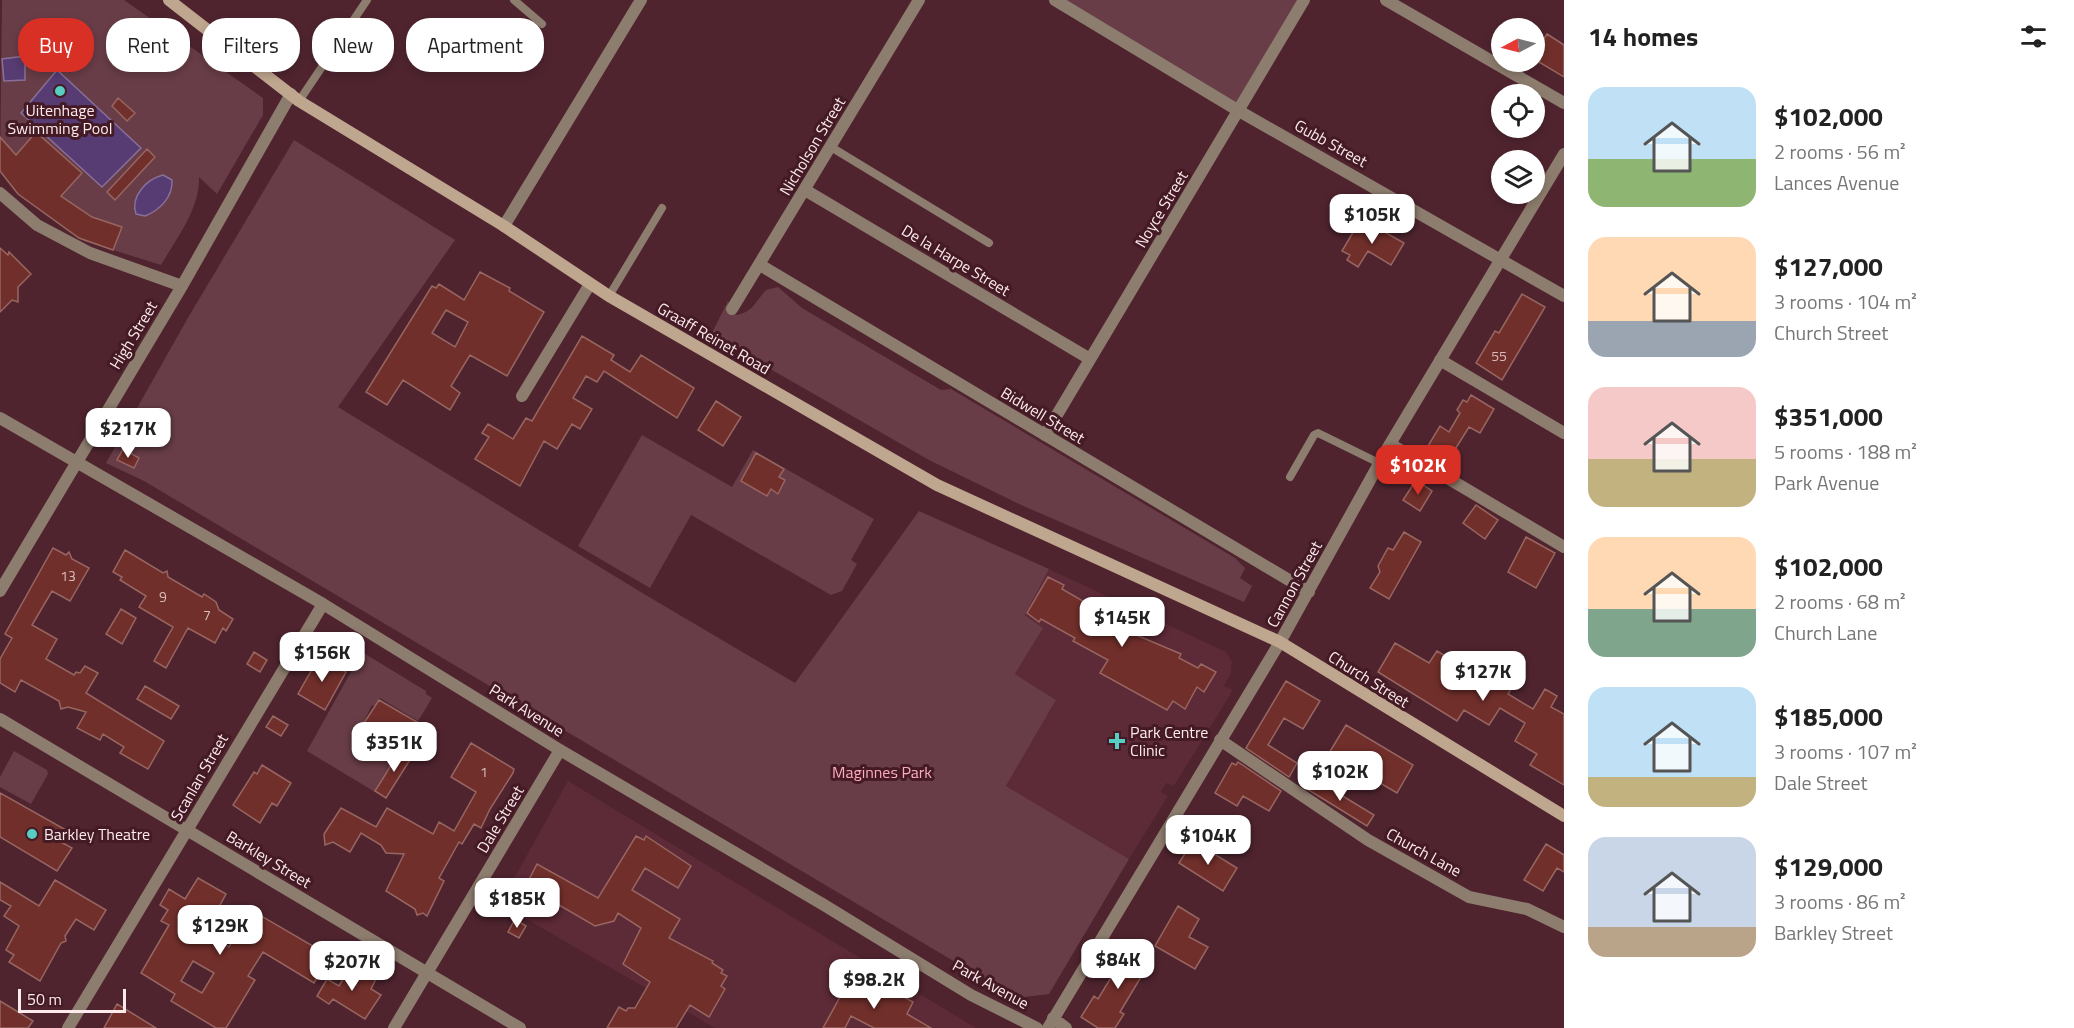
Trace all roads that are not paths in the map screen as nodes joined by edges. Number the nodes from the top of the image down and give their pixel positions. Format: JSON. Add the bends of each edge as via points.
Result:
{"nodes":[{"id":1,"x":169,"y":0,"type":"edge"},
{"id":2,"x":367,"y":0,"type":"edge"},
{"id":3,"x":514,"y":0,"type":"edge"},
{"id":4,"x":641,"y":0,"type":"edge"},
{"id":5,"x":919,"y":0,"type":"edge"},
{"id":6,"x":1054,"y":0,"type":"edge"},
{"id":7,"x":1304,"y":0,"type":"edge"},
{"id":8,"x":1386,"y":0,"type":"edge"},
{"id":9,"x":535,"y":18,"type":"edge"},
{"id":10,"x":295,"y":98,"type":"junction"},
{"id":11,"x":1564,"y":104,"type":"edge"},
{"id":12,"x":1239,"y":111,"type":"junction"},
{"id":13,"x":831,"y":147,"type":"junction"},
{"id":14,"x":1564,"y":154,"type":"edge"},
{"id":15,"x":805,"y":190,"type":"junction"},
{"id":16,"x":0,"y":193,"type":"edge"},
{"id":17,"x":663,"y":208,"type":"dead end"},
{"id":18,"x":504,"y":226,"type":"junction"},
{"id":19,"x":989,"y":243,"type":"dead end"},
{"id":20,"x":1500,"y":258,"type":"junction"},
{"id":21,"x":760,"y":265,"type":"junction"},
{"id":22,"x":590,"y":284,"type":"junction"},
{"id":23,"x":182,"y":286,"type":"junction"},
{"id":24,"x":609,"y":296,"type":"junction"},
{"id":25,"x":1564,"y":296,"type":"edge"},
{"id":26,"x":732,"y":309,"type":"dead end"},
{"id":27,"x":1090,"y":359,"type":"junction"},
{"id":28,"x":1440,"y":360,"type":"junction"},
{"id":29,"x":522,"y":396,"type":"dead end"},
{"id":30,"x":0,"y":418,"type":"edge"},
{"id":31,"x":1564,"y":433,"type":"edge"},
{"id":32,"x":1045,"y":435,"type":"junction"},
{"id":33,"x":1390,"y":444,"type":"junction"},
{"id":34,"x":1379,"y":463,"type":"junction"},
{"id":35,"x":77,"y":464,"type":"junction"},
{"id":36,"x":1290,"y":477,"type":"dead end"},
{"id":37,"x":1564,"y":547,"type":"edge"},
{"id":38,"x":0,"y":591,"type":"edge"},
{"id":39,"x":1309,"y":592,"type":"junction"},
{"id":40,"x":322,"y":604,"type":"junction"},
{"id":41,"x":1280,"y":642,"type":"junction"},
{"id":42,"x":0,"y":719,"type":"edge"},
{"id":43,"x":1220,"y":740,"type":"junction"},
{"id":44,"x":560,"y":750,"type":"junction"},
{"id":45,"x":1564,"y":816,"type":"edge"},
{"id":46,"x":188,"y":831,"type":"junction"},
{"id":47,"x":1564,"y":927,"type":"edge"},
{"id":48,"x":427,"y":972,"type":"junction"},
{"id":49,"x":1051,"y":1023,"type":"edge"},
{"id":50,"x":68,"y":1028,"type":"edge"},
{"id":51,"x":394,"y":1028,"type":"edge"},
{"id":52,"x":520,"y":1028,"type":"edge"},
{"id":53,"x":1037,"y":1028,"type":"edge"},
{"id":54,"x":1066,"y":1028,"type":"edge"}],
"edges":[{"from":1,"to":10,"type":"main road","name":"Graaff Reinet Road"},
{"from":2,"to":10,"type":"lane"},
{"from":3,"to":9,"type":"lane"},
{"from":4,"to":18,"type":"street"},
{"from":5,"to":13,"type":"street","name":"Nicholson Street"},
{"from":6,"to":12,"type":"street","name":"Gubb Street"},
{"from":7,"to":12,"type":"street","name":"Noyce Street"},
{"from":8,"to":11,"type":"street"},
{"from":10,"to":18,"type":"main road","name":"Graaff Reinet Road"},
{"from":10,"to":23,"type":"street","name":"High Street"},
{"from":12,"to":20,"type":"street","name":"Gubb Street"},
{"from":12,"to":27,"type":"street","name":"Noyce Street"},
{"from":13,"to":15,"type":"street","name":"Nicholson Street"},
{"from":13,"to":19,"type":"lane"},
{"from":14,"to":20,"type":"street","name":"Cannon Street"},
{"from":15,"to":21,"type":"street","name":"Nicholson Street"},
{"from":15,"to":27,"type":"street","name":"De la Harpe Street"},
{"from":16,"to":23,"type":"street","via":[[37,225],[90,254]]},
{"from":17,"to":24,"type":"lane"},
{"from":18,"to":22,"type":"main road","name":"Graaff Reinet Road"},
{"from":20,"to":25,"type":"street","name":"Gubb Street"},
{"from":20,"to":28,"type":"street","name":"Cannon Street"},
{"from":21,"to":26,"type":"street","name":"Nicholson Street"},
{"from":21,"to":32,"type":"street","name":"Bidwell Street"},
{"from":22,"to":24,"type":"main road","name":"Graaff Reinet Road"},
{"from":22,"to":29,"type":"street"},
{"from":23,"to":35,"type":"street","name":"High Street"},
{"from":24,"to":41,"type":"main road","name":"Graaff Reinet Road","via":[[937,486]]},
{"from":27,"to":32,"type":"street","name":"Noyce Street"},
{"from":28,"to":31,"type":"street"},
{"from":28,"to":33,"type":"street","name":"Cannon Street"},
{"from":30,"to":35,"type":"street","name":"Park Avenue"},
{"from":32,"to":39,"type":"street","name":"Bidwell Street"},
{"from":33,"to":34,"type":"street","name":"Cannon Street"},
{"from":33,"to":37,"type":"street"},
{"from":34,"to":36,"type":"lane","via":[[1318,433]]},
{"from":34,"to":39,"type":"street","name":"Cannon Street"},
{"from":35,"to":38,"type":"street","name":"High Street"},
{"from":35,"to":40,"type":"street","name":"Park Avenue"},
{"from":39,"to":41,"type":"street","name":"Cannon Street"},
{"from":40,"to":44,"type":"street","name":"Park Avenue"},
{"from":40,"to":46,"type":"street","name":"Scanlan Street"},
{"from":41,"to":43,"type":"street","name":"Cannon Street"},
{"from":41,"to":45,"type":"main road","name":"Church Street"},
{"from":42,"to":46,"type":"street","name":"Barkley Street"},
{"from":43,"to":47,"type":"street","name":"Church Lane","via":[[1368,840],[1469,897],[1527,909]]},
{"from":43,"to":49,"type":"street","name":"Cannon Street"},
{"from":44,"to":48,"type":"street","name":"Dale Street"},
{"from":44,"to":53,"type":"street","name":"Park Avenue","via":[[971,995]]},
{"from":46,"to":48,"type":"street","name":"Barkley Street"},
{"from":46,"to":50,"type":"street","name":"Scanlan Street"},
{"from":48,"to":51,"type":"street","name":"Dale Street"},
{"from":48,"to":52,"type":"street","name":"Barkley Street"},
{"from":49,"to":54,"type":"street"}]}
